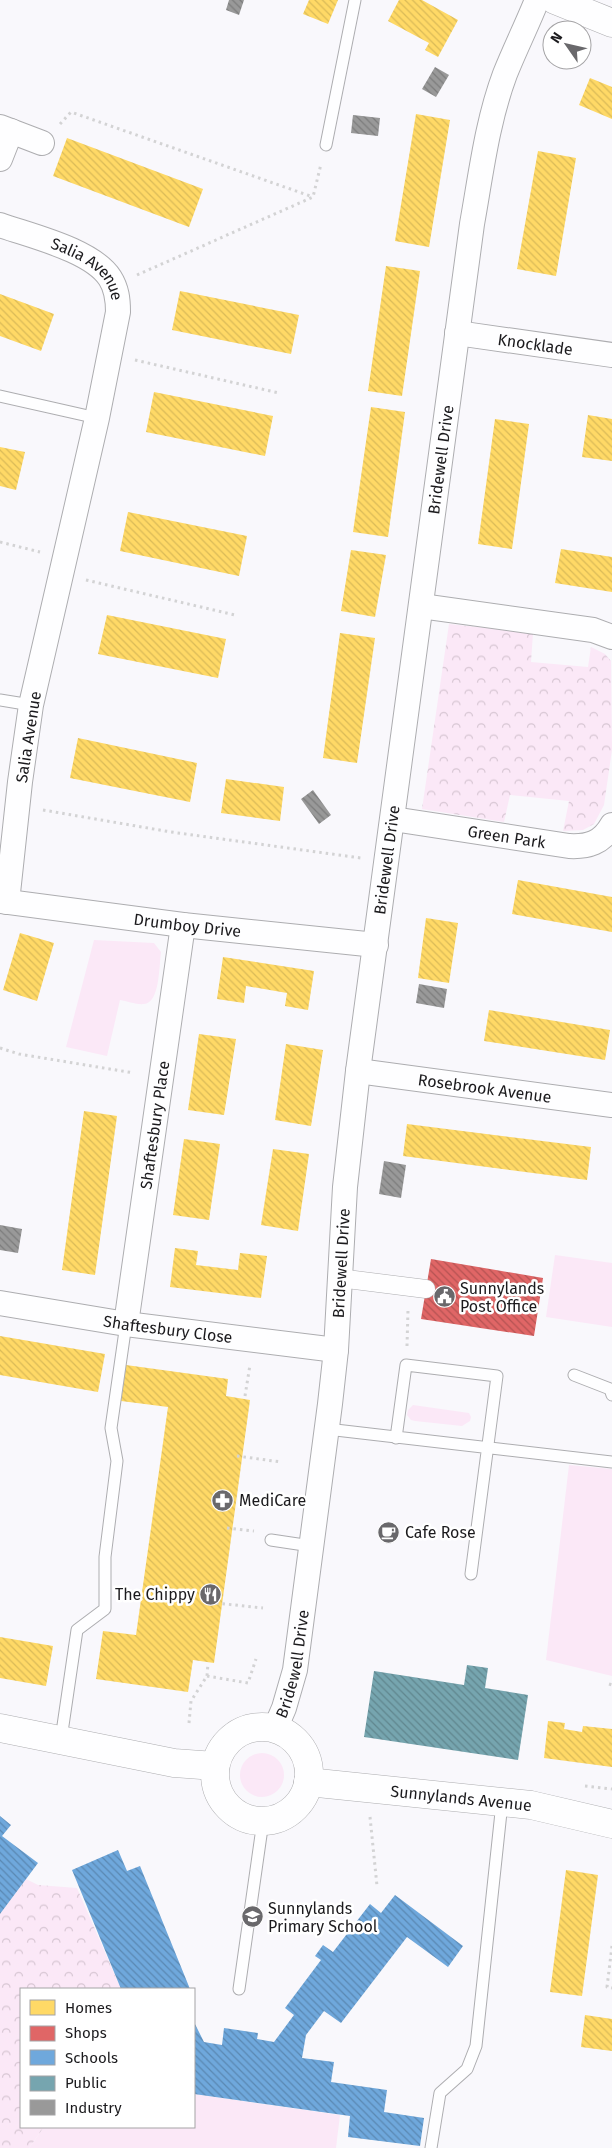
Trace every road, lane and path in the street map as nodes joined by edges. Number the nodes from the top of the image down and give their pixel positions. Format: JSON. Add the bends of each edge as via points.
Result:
{"nodes":[{"id":1,"x":355,"y":0,"type":"edge"},
{"id":2,"x":537,"y":0,"type":"edge"},
{"id":3,"x":555,"y":0,"type":"edge"},
{"id":4,"x":612,"y":24,"type":"edge"},
{"id":5,"x":5,"y":129,"type":"edge"},
{"id":6,"x":42,"y":143,"type":"joint"},
{"id":7,"x":326,"y":145,"type":"joint"},
{"id":8,"x":0,"y":159,"type":"edge"},
{"id":9,"x":313,"y":198,"type":"junction"},
{"id":10,"x":0,"y":225,"type":"edge"},
{"id":11,"x":114,"y":285,"type":"junction"},
{"id":12,"x":458,"y":333,"type":"junction"},
{"id":13,"x":110,"y":354,"type":"junction"},
{"id":14,"x":612,"y":355,"type":"edge"},
{"id":15,"x":279,"y":393,"type":"dead end"},
{"id":16,"x":0,"y":396,"type":"edge"},
{"id":17,"x":97,"y":418,"type":"junction"},
{"id":18,"x":0,"y":542,"type":"edge"},
{"id":19,"x":63,"y":566,"type":"junction"},
{"id":20,"x":421,"y":606,"type":"junction"},
{"id":21,"x":235,"y":615,"type":"dead end"},
{"id":22,"x":612,"y":637,"type":"edge"},
{"id":23,"x":0,"y":700,"type":"edge"},
{"id":24,"x":31,"y":705,"type":"junction"},
{"id":25,"x":18,"y":806,"type":"junction"},
{"id":26,"x":393,"y":819,"type":"junction"},
{"id":27,"x":612,"y":825,"type":"edge"},
{"id":28,"x":387,"y":862,"type":"junction"},
{"id":29,"x":4,"y":901,"type":"edge"},
{"id":30,"x":182,"y":925,"type":"junction"},
{"id":31,"x":376,"y":945,"type":"junction"},
{"id":32,"x":0,"y":1048,"type":"edge"},
{"id":33,"x":358,"y":1071,"type":"junction"},
{"id":34,"x":161,"y":1078,"type":"junction"},
{"id":35,"x":612,"y":1105,"type":"edge"},
{"id":36,"x":339,"y":1278,"type":"junction"},
{"id":37,"x":417,"y":1288,"type":"joint"},
{"id":38,"x":0,"y":1303,"type":"edge"},
{"id":39,"x":126,"y":1324,"type":"junction"},
{"id":40,"x":336,"y":1350,"type":"junction"},
{"id":41,"x":406,"y":1365,"type":"junction"},
{"id":42,"x":574,"y":1375,"type":"dead end"},
{"id":43,"x":612,"y":1395,"type":"edge"},
{"id":44,"x":327,"y":1429,"type":"junction"},
{"id":45,"x":396,"y":1438,"type":"junction"},
{"id":46,"x":488,"y":1449,"type":"junction"},
{"id":47,"x":237,"y":1456,"type":"dead end"},
{"id":48,"x":281,"y":1462,"type":"dead end"},
{"id":49,"x":612,"y":1462,"type":"edge"},
{"id":50,"x":227,"y":1528,"type":"dead end"},
{"id":51,"x":267,"y":1536,"type":"joint"},
{"id":52,"x":312,"y":1546,"type":"junction"},
{"id":53,"x":471,"y":1574,"type":"dead end"},
{"id":54,"x":216,"y":1603,"type":"dead end"},
{"id":55,"x":263,"y":1608,"type":"dead end"},
{"id":56,"x":256,"y":1659,"type":"dead end"},
{"id":57,"x":208,"y":1663,"type":"dead end"},
{"id":58,"x":207,"y":1676,"type":"junction"},
{"id":59,"x":189,"y":1723,"type":"dead end"},
{"id":60,"x":0,"y":1728,"type":"edge"},
{"id":61,"x":275,"y":1729,"type":"junction"},
{"id":62,"x":61,"y":1739,"type":"junction"},
{"id":63,"x":216,"y":1766,"type":"junction"},
{"id":64,"x":308,"y":1782,"type":"junction"},
{"id":65,"x":368,"y":1789,"type":"junction"},
{"id":66,"x":502,"y":1802,"type":"junction"},
{"id":67,"x":263,"y":1821,"type":"junction"},
{"id":68,"x":612,"y":1824,"type":"edge"},
{"id":69,"x":377,"y":1886,"type":"dead end"},
{"id":70,"x":612,"y":1946,"type":"edge"},
{"id":71,"x":612,"y":1988,"type":"edge"},
{"id":72,"x":239,"y":1989,"type":"dead end"},
{"id":73,"x":431,"y":2148,"type":"edge"}],
"edges":[{"from":1,"to":7,"type":"lane"},
{"from":2,"to":12,"type":"street","name":"Bridewell Drive","via":[[505,75],[493,114],[472,224]]},
{"from":3,"to":4,"type":"street"},
{"from":5,"to":6,"type":"street"},
{"from":5,"to":8,"type":"street"},
{"from":6,"to":9,"type":"path","via":[[71,112]]},
{"from":7,"to":9,"type":"path"},
{"from":9,"to":11,"type":"path"},
{"from":10,"to":11,"type":"street","name":"Salia Avenue","via":[[84,257],[103,270]]},
{"from":11,"to":13,"type":"street","name":"Salia Avenue","via":[[118,312]]},
{"from":12,"to":14,"type":"street","name":"Knocklade"},
{"from":12,"to":20,"type":"street","name":"Bridewell Drive"},
{"from":13,"to":15,"type":"path"},
{"from":13,"to":17,"type":"street","name":"Salia Avenue"},
{"from":16,"to":17,"type":"lane"},
{"from":17,"to":19,"type":"street","name":"Salia Avenue"},
{"from":18,"to":19,"type":"path"},
{"from":19,"to":21,"type":"path"},
{"from":19,"to":24,"type":"street","name":"Salia Avenue"},
{"from":20,"to":22,"type":"street","via":[[593,630]]},
{"from":20,"to":26,"type":"street","name":"Bridewell Drive"},
{"from":23,"to":24,"type":"lane"},
{"from":24,"to":25,"type":"street","name":"Salia Avenue"},
{"from":25,"to":28,"type":"path","via":[[172,832]]},
{"from":25,"to":29,"type":"street","name":"Salia Avenue"},
{"from":26,"to":27,"type":"street","name":"Green Park","via":[[569,846],[594,844]]},
{"from":26,"to":28,"type":"street","name":"Bridewell Drive"},
{"from":28,"to":31,"type":"street","name":"Bridewell Drive"},
{"from":29,"to":30,"type":"street","name":"Drumboy Drive"},
{"from":30,"to":31,"type":"street","name":"Drumboy Drive"},
{"from":30,"to":34,"type":"street","name":"Shaftesbury Place"},
{"from":31,"to":33,"type":"street","name":"Bridewell Drive"},
{"from":32,"to":34,"type":"path"},
{"from":33,"to":35,"type":"street","name":"Rosebrook Avenue"},
{"from":33,"to":36,"type":"street","name":"Bridewell Drive"},
{"from":34,"to":39,"type":"street","name":"Shaftesbury Place"},
{"from":36,"to":37,"type":"street"},
{"from":36,"to":40,"type":"street","name":"Bridewell Drive"},
{"from":37,"to":41,"type":"path"},
{"from":38,"to":39,"type":"street","name":"Shaftesbury Close"},
{"from":39,"to":40,"type":"street","name":"Shaftesbury Close"},
{"from":39,"to":62,"type":"lane","via":[[110,1428],[117,1460],[105,1558],[105,1609],[77,1630]]},
{"from":40,"to":44,"type":"street","name":"Bridewell Drive"},
{"from":41,"to":45,"type":"lane"},
{"from":41,"to":46,"type":"lane","via":[[497,1376]]},
{"from":42,"to":43,"type":"lane","via":[[610,1389]]},
{"from":44,"to":45,"type":"lane"},
{"from":44,"to":52,"type":"street","name":"Bridewell Drive"},
{"from":45,"to":46,"type":"lane"},
{"from":46,"to":49,"type":"lane"},
{"from":46,"to":53,"type":"lane"},
{"from":47,"to":48,"type":"path"},
{"from":50,"to":51,"type":"path"},
{"from":51,"to":52,"type":"lane"},
{"from":52,"to":61,"type":"street","name":"Bridewell Drive","via":[[295,1670]]},
{"from":54,"to":55,"type":"path"},
{"from":56,"to":58,"type":"path","via":[[248,1683]]},
{"from":57,"to":58,"type":"path"},
{"from":58,"to":59,"type":"path","via":[[191,1701]]},
{"from":60,"to":62,"type":"street"},
{"from":61,"to":63,"type":"street","via":[[244,1730],[221,1751]]},
{"from":61,"to":64,"type":"street","via":[[288,1735],[305,1755]]},
{"from":62,"to":63,"type":"street","via":[[174,1763]]},
{"from":63,"to":67,"type":"street","via":[[219,1793],[227,1805],[249,1819]]},
{"from":64,"to":65,"type":"street","name":"Sunnylands Avenue"},
{"from":64,"to":67,"type":"street","via":[[297,1805],[287,1814]]},
{"from":65,"to":66,"type":"street","name":"Sunnylands Avenue"},
{"from":65,"to":69,"type":"path"},
{"from":66,"to":68,"type":"street","name":"Sunnylands Avenue","via":[[531,1805]]},
{"from":66,"to":73,"type":"lane","via":[[476,2046],[467,2069],[440,2093]]},
{"from":67,"to":72,"type":"lane"},
{"from":70,"to":71,"type":"path","via":[[607,1987]]}]}
